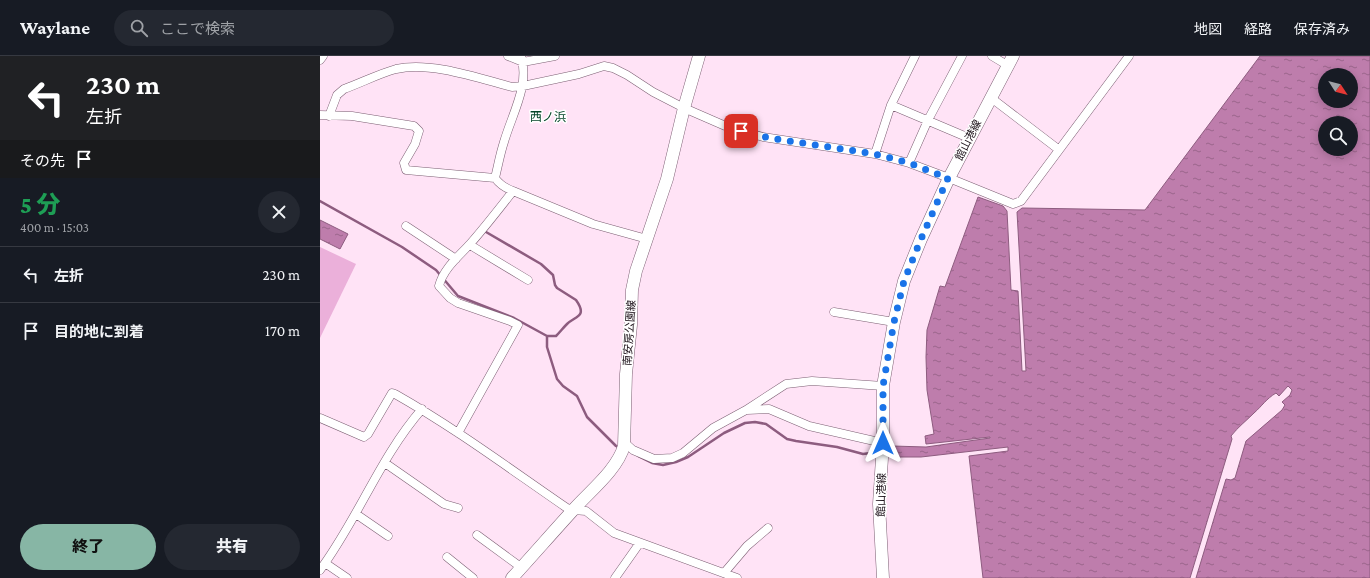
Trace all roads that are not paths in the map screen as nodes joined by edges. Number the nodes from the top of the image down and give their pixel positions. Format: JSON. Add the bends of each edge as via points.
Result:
{"nodes":[{"id":1,"x":323,"y":56,"type":"edge"},
{"id":2,"x":508,"y":56,"type":"edge"},
{"id":3,"x":555,"y":56,"type":"edge"},
{"id":4,"x":699,"y":56,"type":"edge"},
{"id":5,"x":915,"y":56,"type":"edge"},
{"id":6,"x":962,"y":56,"type":"edge"},
{"id":7,"x":992,"y":56,"type":"edge"},
{"id":8,"x":1129,"y":56,"type":"edge"},
{"id":9,"x":522,"y":59,"type":"edge"},
{"id":10,"x":320,"y":60,"type":"edge"},
{"id":11,"x":1010,"y":61,"type":"edge"},
{"id":12,"x":523,"y":86,"type":"junction"},
{"id":13,"x":990,"y":97,"type":"junction"},
{"id":14,"x":891,"y":105,"type":"junction"},
{"id":15,"x":684,"y":108,"type":"junction"},
{"id":16,"x":320,"y":115,"type":"edge"},
{"id":17,"x":329,"y":116,"type":"junction"},
{"id":18,"x":928,"y":120,"type":"junction"},
{"id":19,"x":969,"y":138,"type":"junction"},
{"id":20,"x":1058,"y":149,"type":"junction"},
{"id":21,"x":875,"y":154,"type":"junction"},
{"id":22,"x":909,"y":163,"type":"junction"},
{"id":23,"x":495,"y":178,"type":"junction"},
{"id":24,"x":948,"y":178,"type":"junction"},
{"id":25,"x":513,"y":191,"type":"junction"},
{"id":26,"x":406,"y":226,"type":"dead end"},
{"id":27,"x":647,"y":239,"type":"junction"},
{"id":28,"x":470,"y":245,"type":"junction"},
{"id":29,"x":456,"y":259,"type":"junction"},
{"id":30,"x":528,"y":280,"type":"dead end"},
{"id":31,"x":834,"y":312,"type":"dead end"},
{"id":32,"x":894,"y":322,"type":"junction"},
{"id":33,"x":883,"y":386,"type":"junction"},
{"id":34,"x":422,"y":409,"type":"junction"},
{"id":35,"x":746,"y":410,"type":"junction"},
{"id":36,"x":320,"y":418,"type":"edge"},
{"id":37,"x":458,"y":433,"type":"junction"},
{"id":38,"x":883,"y":444,"type":"junction"},
{"id":39,"x":623,"y":447,"type":"junction"},
{"id":40,"x":385,"y":462,"type":"junction"},
{"id":41,"x":458,"y":508,"type":"dead end"},
{"id":42,"x":573,"y":510,"type":"junction"},
{"id":43,"x":356,"y":514,"type":"junction"},
{"id":44,"x":768,"y":528,"type":"dead end"},
{"id":45,"x":477,"y":535,"type":"dead end"},
{"id":46,"x":388,"y":536,"type":"dead end"},
{"id":47,"x":640,"y":544,"type":"junction"},
{"id":48,"x":448,"y":557,"type":"dead end"},
{"id":49,"x":326,"y":563,"type":"junction"},
{"id":50,"x":522,"y":568,"type":"junction"},
{"id":51,"x":320,"y":570,"type":"edge"},
{"id":52,"x":724,"y":573,"type":"junction"},
{"id":53,"x":346,"y":578,"type":"edge"},
{"id":54,"x":473,"y":578,"type":"edge"},
{"id":55,"x":512,"y":578,"type":"edge"},
{"id":56,"x":617,"y":578,"type":"edge"},
{"id":57,"x":737,"y":578,"type":"edge"},
{"id":58,"x":883,"y":578,"type":"edge"}],
"edges":[{"from":1,"to":10,"type":"street"},
{"from":2,"to":9,"type":"street"},
{"from":3,"to":9,"type":"street"},
{"from":4,"to":15,"type":"main road","name":"南安房公園線"},
{"from":5,"to":14,"type":"street"},
{"from":6,"to":18,"type":"street"},
{"from":7,"to":11,"type":"street"},
{"from":8,"to":20,"type":"street"},
{"from":9,"to":12,"type":"street"},
{"from":11,"to":13,"type":"main road","name":"館山港線"},
{"from":12,"to":15,"type":"street","via":[[604,66],[618,70]]},
{"from":12,"to":17,"type":"street","via":[[512,87],[432,68],[396,69],[344,89],[337,95]]},
{"from":12,"to":23,"type":"street","via":[[503,144]]},
{"from":13,"to":19,"type":"main road","name":"館山港線"},
{"from":13,"to":20,"type":"street"},
{"from":14,"to":18,"type":"street"},
{"from":14,"to":21,"type":"street"},
{"from":15,"to":21,"type":"street","via":[[730,128],[763,137]]},
{"from":15,"to":27,"type":"main road","name":"南安房公園線","via":[[667,179]]},
{"from":16,"to":17,"type":"street"},
{"from":17,"to":23,"type":"street","via":[[352,116],[414,126],[419,132],[404,163],[406,170]]},
{"from":18,"to":19,"type":"street"},
{"from":18,"to":22,"type":"street"},
{"from":19,"to":24,"type":"main road","name":"館山港線"},
{"from":20,"to":24,"type":"street","via":[[1021,200],[1013,204]]},
{"from":21,"to":22,"type":"street"},
{"from":22,"to":24,"type":"street"},
{"from":23,"to":25,"type":"street","via":[[504,188]]},
{"from":24,"to":32,"type":"main road","name":"館山港線","via":[[904,281]]},
{"from":25,"to":27,"type":"street","via":[[593,224]]},
{"from":25,"to":28,"type":"street"},
{"from":26,"to":29,"type":"street"},
{"from":27,"to":39,"type":"main road","name":"南安房公園線","via":[[632,290]]},
{"from":28,"to":29,"type":"street"},
{"from":28,"to":30,"type":"street"},
{"from":29,"to":37,"type":"street","via":[[439,286],[450,298],[518,325]]},
{"from":31,"to":32,"type":"street"},
{"from":32,"to":33,"type":"main road","name":"館山港線"},
{"from":33,"to":35,"type":"street","via":[[812,382],[786,384]]},
{"from":33,"to":38,"type":"main road","name":"館山港線"},
{"from":34,"to":36,"type":"street","via":[[392,393],[364,437]]},
{"from":34,"to":37,"type":"street"},
{"from":34,"to":40,"type":"street"},
{"from":35,"to":38,"type":"street","via":[[769,409],[809,426]]},
{"from":35,"to":39,"type":"street","via":[[713,428],[683,453],[672,458],[654,459]]},
{"from":37,"to":42,"type":"street"},
{"from":38,"to":58,"type":"main road","name":"館山港線","via":[[879,504]]},
{"from":39,"to":42,"type":"main road","via":[[619,459],[605,477]]},
{"from":40,"to":41,"type":"street","via":[[444,504]]},
{"from":40,"to":43,"type":"street"},
{"from":42,"to":47,"type":"street","via":[[586,511],[614,533]]},
{"from":42,"to":50,"type":"main road"},
{"from":43,"to":46,"type":"street"},
{"from":43,"to":49,"type":"street"},
{"from":44,"to":52,"type":"street","via":[[747,546]]},
{"from":45,"to":50,"type":"street"},
{"from":47,"to":52,"type":"street"},
{"from":47,"to":56,"type":"street"},
{"from":48,"to":54,"type":"street"},
{"from":49,"to":51,"type":"street"},
{"from":49,"to":53,"type":"street"},
{"from":50,"to":55,"type":"main road"},
{"from":52,"to":57,"type":"street"}]}
